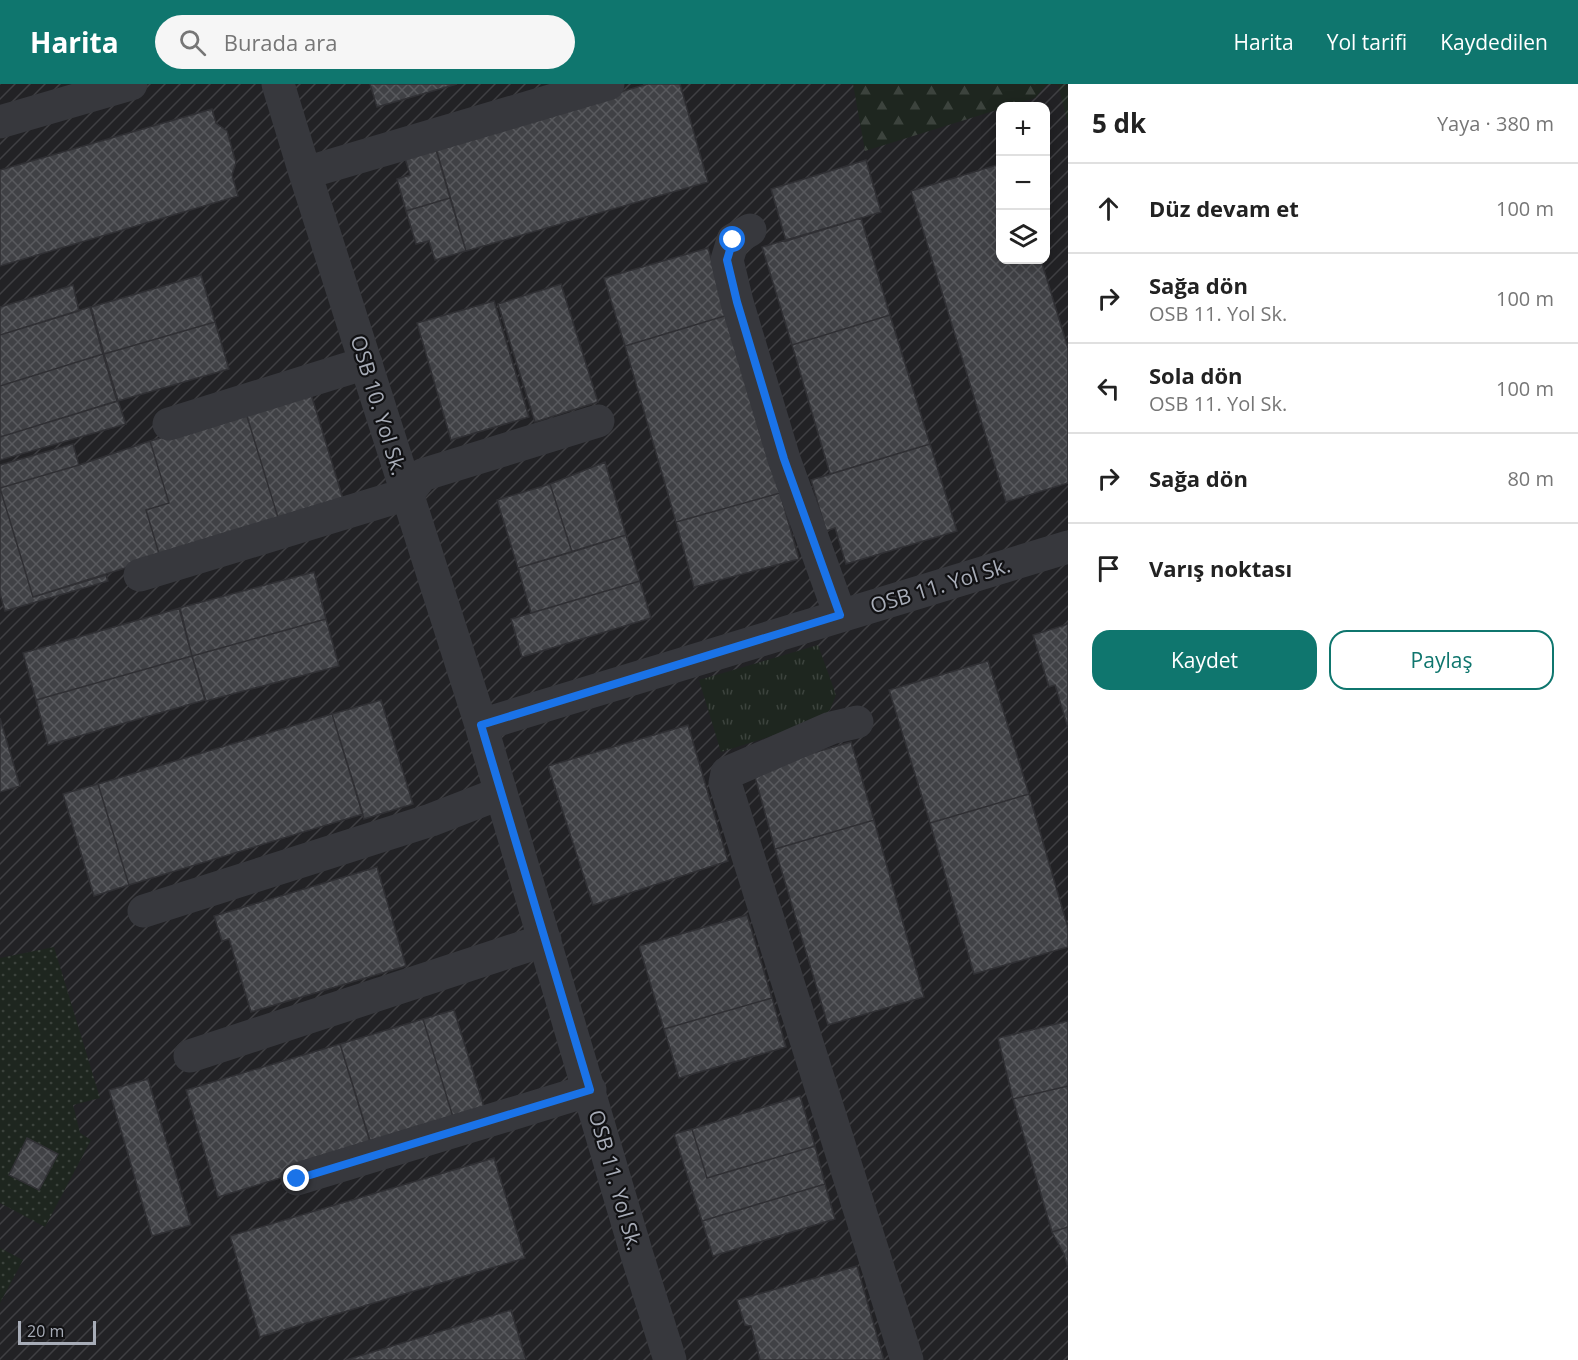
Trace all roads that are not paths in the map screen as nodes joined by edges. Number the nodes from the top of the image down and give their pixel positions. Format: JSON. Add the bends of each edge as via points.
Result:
{"nodes":[{"id":1,"x":131,"y":84,"type":"edge"},
{"id":2,"x":278,"y":84,"type":"edge"},
{"id":3,"x":608,"y":84,"type":"edge"},
{"id":4,"x":0,"y":122,"type":"edge"},
{"id":5,"x":305,"y":173,"type":"junction"},
{"id":6,"x":750,"y":230,"type":"dead end"},
{"id":7,"x":366,"y":363,"type":"junction"},
{"id":8,"x":598,"y":421,"type":"dead end"},
{"id":9,"x":169,"y":424,"type":"dead end"},
{"id":10,"x":406,"y":494,"type":"junction"},
{"id":11,"x":1068,"y":547,"type":"edge"},
{"id":12,"x":140,"y":575,"type":"dead end"},
{"id":13,"x":840,"y":615,"type":"junction"},
{"id":14,"x":857,"y":722,"type":"dead end"},
{"id":15,"x":481,"y":725,"type":"junction"},
{"id":16,"x":501,"y":793,"type":"junction"},
{"id":17,"x":144,"y":911,"type":"dead end"},
{"id":18,"x":545,"y":940,"type":"junction"},
{"id":19,"x":190,"y":1056,"type":"dead end"},
{"id":20,"x":590,"y":1090,"type":"junction"},
{"id":21,"x":297,"y":1179,"type":"dead end"},
{"id":22,"x":670,"y":1360,"type":"edge"},
{"id":23,"x":907,"y":1360,"type":"edge"}],
"edges":[{"from":1,"to":4,"type":"street"},
{"from":2,"to":5,"type":"street","name":"OSB 10. Yol Sk."},
{"from":3,"to":5,"type":"street"},
{"from":5,"to":7,"type":"street","name":"OSB 10. Yol Sk."},
{"from":6,"to":13,"type":"street","via":[[733,240],[727,260],[784,459]]},
{"from":7,"to":9,"type":"street"},
{"from":7,"to":10,"type":"street","name":"OSB 10. Yol Sk."},
{"from":8,"to":10,"type":"street","via":[[422,475]]},
{"from":10,"to":12,"type":"street"},
{"from":10,"to":15,"type":"street","name":"OSB 10. Yol Sk."},
{"from":11,"to":13,"type":"street","name":"OSB 11. Yol Sk."},
{"from":13,"to":15,"type":"street","name":"OSB 11. Yol Sk."},
{"from":14,"to":23,"type":"street","via":[[831,728],[727,773],[724,783]]},
{"from":15,"to":16,"type":"street","name":"OSB 11. Yol Sk."},
{"from":16,"to":17,"type":"street","via":[[430,820]]},
{"from":16,"to":18,"type":"street","name":"OSB 11. Yol Sk."},
{"from":18,"to":19,"type":"street"},
{"from":18,"to":20,"type":"street","name":"OSB 11. Yol Sk."},
{"from":20,"to":21,"type":"street"},
{"from":20,"to":22,"type":"street","name":"OSB 11. Yol Sk."}]}
